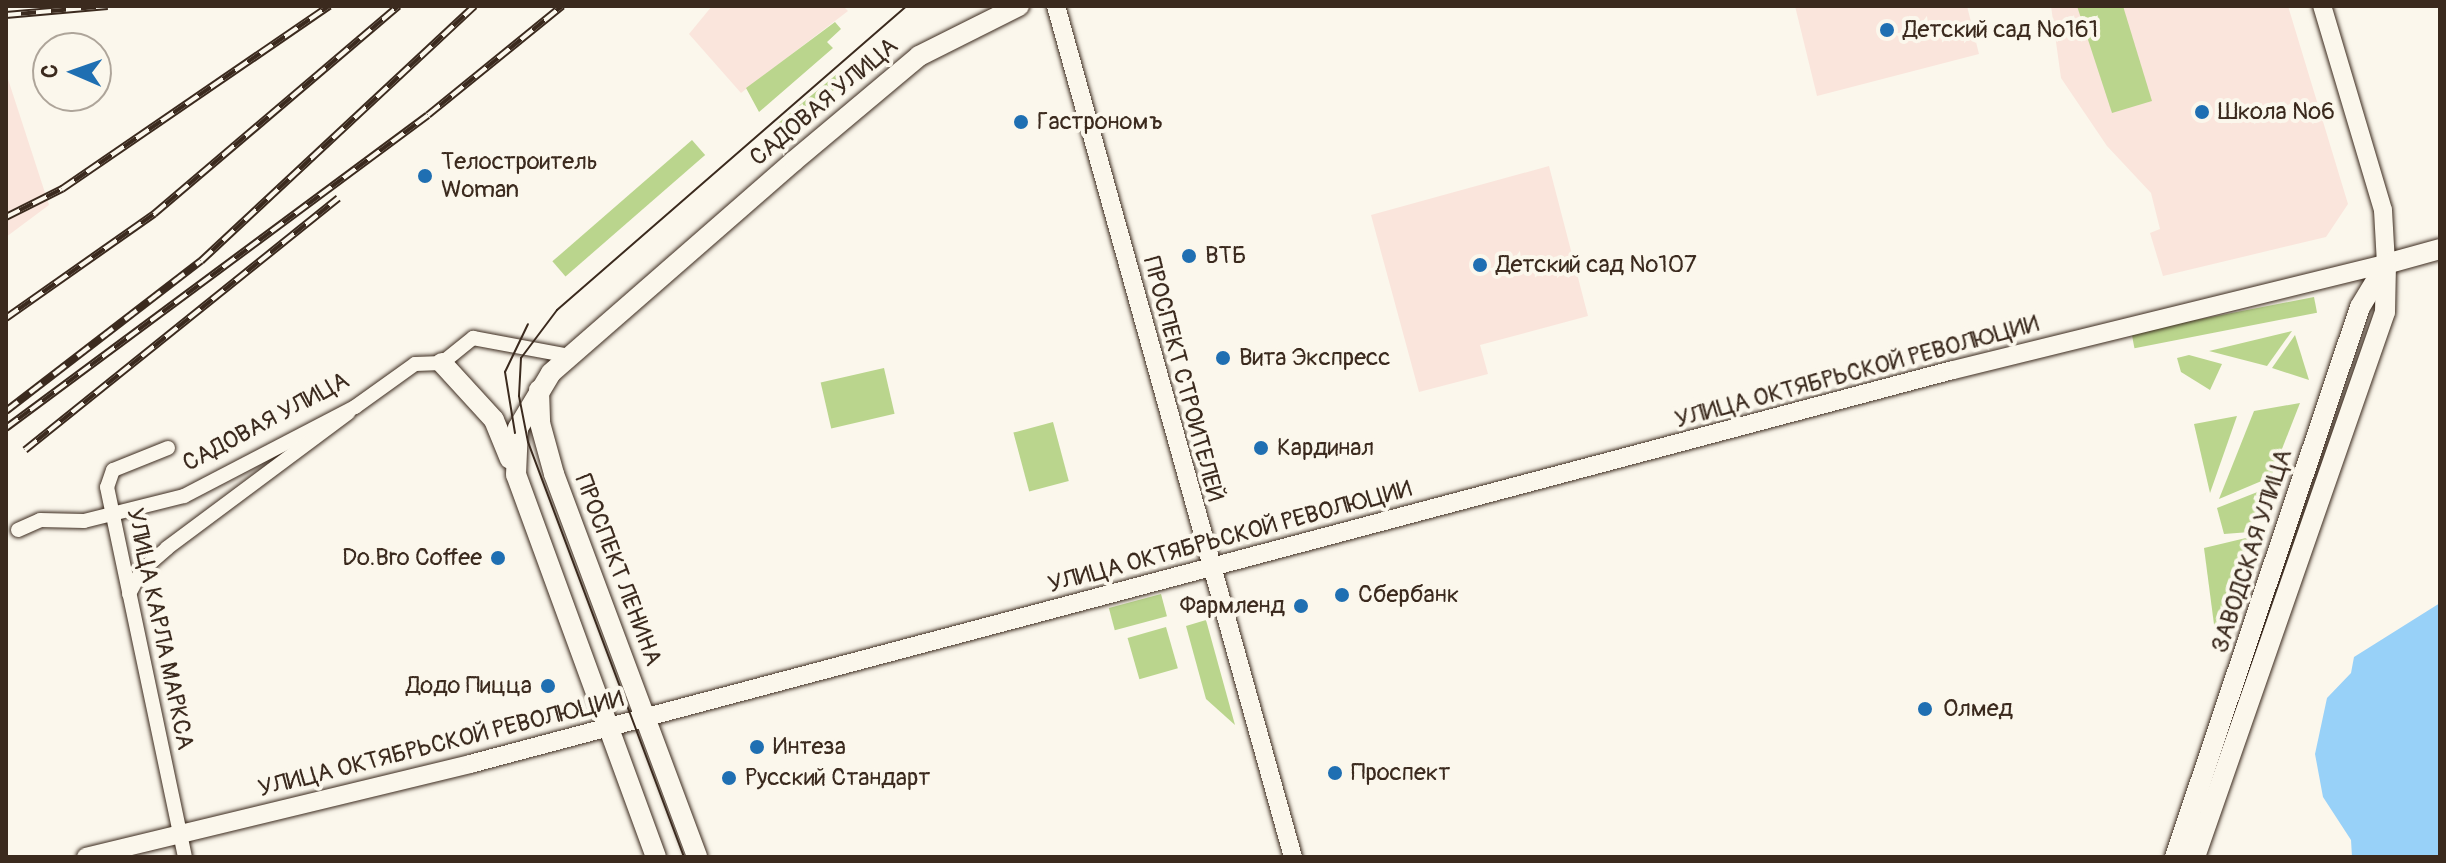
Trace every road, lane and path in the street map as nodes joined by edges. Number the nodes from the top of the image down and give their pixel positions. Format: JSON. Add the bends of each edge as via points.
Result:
{"nodes":[{"id":1,"x":1019,"y":6,"type":"edge"},
{"id":2,"x":1056,"y":6,"type":"edge"},
{"id":3,"x":2322,"y":6,"type":"edge"},
{"id":4,"x":2440,"y":249,"type":"edge"},
{"id":5,"x":2386,"y":264,"type":"junction"},
{"id":6,"x":570,"y":356,"type":"junction"},
{"id":7,"x":442,"y":363,"type":"junction"},
{"id":8,"x":540,"y":386,"type":"junction"},
{"id":9,"x":355,"y":407,"type":"junction"},
{"id":10,"x":168,"y":448,"type":"dead end"},
{"id":11,"x":516,"y":475,"type":"junction"},
{"id":12,"x":112,"y":516,"type":"junction"},
{"id":13,"x":18,"y":530,"type":"dead end"},
{"id":14,"x":1209,"y":567,"type":"junction"},
{"id":15,"x":129,"y":594,"type":"junction"},
{"id":16,"x":645,"y":716,"type":"junction"},
{"id":17,"x":609,"y":727,"type":"junction"},
{"id":18,"x":182,"y":834,"type":"junction"},
{"id":19,"x":86,"y":857,"type":"edge"},
{"id":20,"x":185,"y":857,"type":"edge"},
{"id":21,"x":656,"y":857,"type":"edge"},
{"id":22,"x":697,"y":857,"type":"edge"},
{"id":23,"x":1293,"y":857,"type":"edge"},
{"id":24,"x":2175,"y":857,"type":"edge"},
{"id":25,"x":2195,"y":857,"type":"edge"}],
"edges":[{"from":1,"to":6,"type":"main road","name":"САДОВАЯ УЛИЦА","via":[[919,56]]},
{"from":2,"to":14,"type":"street","name":"ПРОСПЕКТ СТРОИТЕЛЕЙ"},
{"from":3,"to":5,"type":"street","name":"ЗАВОДСКАЯ УЛИЦА","via":[[2383,210]]},
{"from":4,"to":5,"type":"main road"},
{"from":5,"to":14,"type":"street","name":"УЛИЦА ОКТЯБРЬСКОЙ РЕВОЛЮЦИИ","via":[[1953,370]]},
{"from":5,"to":24,"type":"main road","name":"ЗАВОДСКАЯ УЛИЦА","via":[[2360,307]]},
{"from":5,"to":25,"type":"main road","name":"ЗАВОДСКАЯ УЛИЦА","via":[[2385,312]]},
{"from":6,"to":7,"type":"street","name":"САДОВАЯ УЛИЦА","via":[[479,336]]},
{"from":6,"to":8,"type":"main road","name":"САДОВАЯ УЛИЦА"},
{"from":7,"to":9,"type":"street","name":"САДОВАЯ УЛИЦА","via":[[415,364]]},
{"from":7,"to":11,"type":"main road","via":[[494,420]]},
{"from":8,"to":11,"type":"main road","via":[[516,435]]},
{"from":8,"to":16,"type":"main road","name":"ПРОСПЕКТ ЛЕНИНА","via":[[548,456]]},
{"from":9,"to":12,"type":"street","name":"САДОВАЯ УЛИЦА","via":[[184,496]]},
{"from":9,"to":15,"type":"street","via":[[314,444],[167,548],[141,571]]},
{"from":10,"to":12,"type":"street","name":"УЛИЦА КАРЛА МАРКСА","via":[[110,474]]},
{"from":11,"to":17,"type":"main road"},
{"from":12,"to":13,"type":"street","name":"САДОВАЯ УЛИЦА","via":[[40,520]]},
{"from":12,"to":15,"type":"street","name":"УЛИЦА КАРЛА МАРКСА"},
{"from":14,"to":16,"type":"street","name":"УЛИЦА ОКТЯБРЬСКОЙ РЕВОЛЮЦИИ"},
{"from":14,"to":23,"type":"street","name":"ПРОСПЕКТ СТРОИТЕЛЕЙ"},
{"from":15,"to":18,"type":"street","name":"УЛИЦА КАРЛА МАРКСА"},
{"from":16,"to":17,"type":"street","name":"УЛИЦА ОКТЯБРЬСКОЙ РЕВОЛЮЦИИ"},
{"from":16,"to":22,"type":"main road","name":"ПРОСПЕКТ ЛЕНИНА"},
{"from":17,"to":18,"type":"street","name":"УЛИЦА ОКТЯБРЬСКОЙ РЕВОЛЮЦИИ"},
{"from":17,"to":21,"type":"main road"},
{"from":18,"to":19,"type":"street","name":"УЛИЦА ОКТЯБРЬСКОЙ РЕВОЛЮЦИИ"},
{"from":18,"to":20,"type":"street","name":"УЛИЦА КАРЛА МАРКСА"}]}
